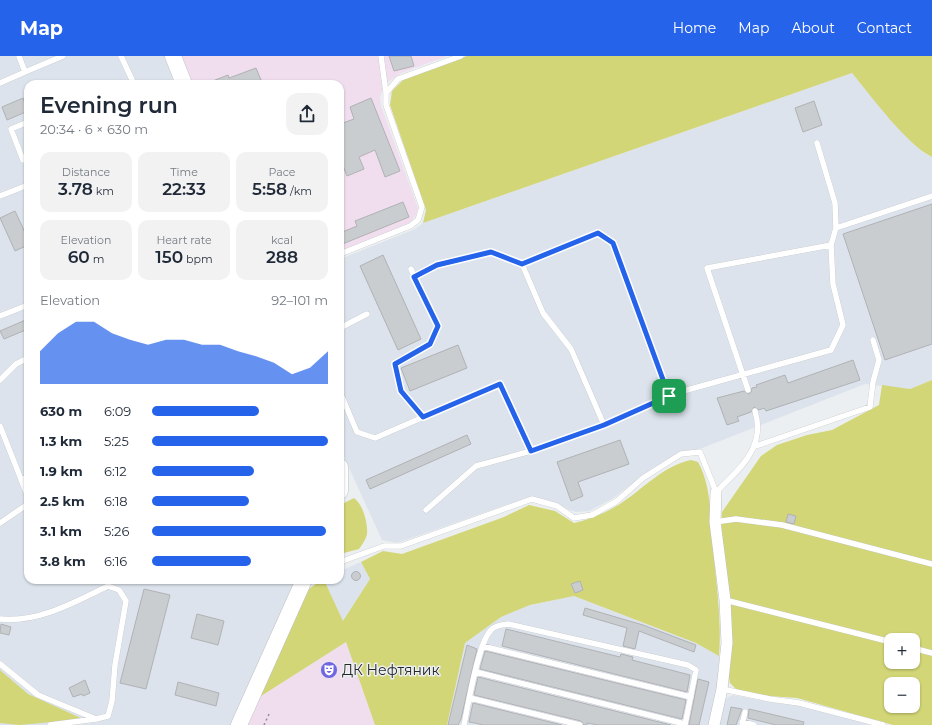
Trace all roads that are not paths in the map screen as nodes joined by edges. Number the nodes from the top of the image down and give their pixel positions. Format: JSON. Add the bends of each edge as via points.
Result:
{"nodes":[{"id":1,"x":19,"y":56,"type":"edge"},
{"id":2,"x":63,"y":56,"type":"edge"},
{"id":3,"x":121,"y":56,"type":"edge"},
{"id":4,"x":173,"y":56,"type":"edge"},
{"id":5,"x":381,"y":56,"type":"edge"},
{"id":6,"x":461,"y":56,"type":"edge"},
{"id":7,"x":25,"y":72,"type":"junction"},
{"id":8,"x":132,"y":80,"type":"edge"},
{"id":9,"x":182,"y":80,"type":"edge"},
{"id":10,"x":0,"y":83,"type":"edge"},
{"id":11,"x":386,"y":93,"type":"junction"},
{"id":12,"x":24,"y":124,"type":"edge"},
{"id":13,"x":817,"y":143,"type":"dead end"},
{"id":14,"x":23,"y":160,"type":"dead end"},
{"id":15,"x":24,"y":187,"type":"edge"},
{"id":16,"x":0,"y":196,"type":"edge"},
{"id":17,"x":932,"y":196,"type":"edge"},
{"id":18,"x":836,"y":228,"type":"junction"},
{"id":19,"x":831,"y":245,"type":"junction"},
{"id":20,"x":344,"y":252,"type":"edge"},
{"id":21,"x":522,"y":264,"type":"junction"},
{"id":22,"x":411,"y":269,"type":"dead end"},
{"id":23,"x":414,"y":277,"type":"junction"},
{"id":24,"x":24,"y":307,"type":"edge"},
{"id":25,"x":367,"y":314,"type":"dead end"},
{"id":26,"x":0,"y":316,"type":"edge"},
{"id":27,"x":344,"y":326,"type":"edge"},
{"id":28,"x":873,"y":340,"type":"dead end"},
{"id":29,"x":24,"y":360,"type":"edge"},
{"id":30,"x":743,"y":374,"type":"junction"},
{"id":31,"x":0,"y":380,"type":"edge"},
{"id":32,"x":748,"y":390,"type":"dead end"},
{"id":33,"x":669,"y":396,"type":"junction"},
{"id":34,"x":344,"y":401,"type":"edge"},
{"id":35,"x":755,"y":411,"type":"dead end"},
{"id":36,"x":423,"y":417,"type":"junction"},
{"id":37,"x":604,"y":425,"type":"junction"},
{"id":38,"x":0,"y":426,"type":"edge"},
{"id":39,"x":756,"y":446,"type":"junction"},
{"id":40,"x":531,"y":451,"type":"junction"},
{"id":41,"x":24,"y":479,"type":"edge"},
{"id":42,"x":21,"y":480,"type":"junction"},
{"id":43,"x":24,"y":487,"type":"edge"},
{"id":44,"x":716,"y":492,"type":"junction"},
{"id":45,"x":24,"y":507,"type":"edge"},
{"id":46,"x":426,"y":510,"type":"dead end"},
{"id":47,"x":715,"y":522,"type":"junction"},
{"id":48,"x":0,"y":523,"type":"edge"},
{"id":49,"x":344,"y":561,"type":"edge"},
{"id":50,"x":932,"y":564,"type":"edge"},
{"id":51,"x":302,"y":584,"type":"edge"},
{"id":52,"x":725,"y":600,"type":"junction"},
{"id":53,"x":0,"y":619,"type":"edge"},
{"id":54,"x":884,"y":640,"type":"edge"},
{"id":55,"x":482,"y":646,"type":"junction"},
{"id":56,"x":920,"y":650,"type":"edge"},
{"id":57,"x":932,"y":653,"type":"edge"},
{"id":58,"x":0,"y":664,"type":"edge"},
{"id":59,"x":476,"y":672,"type":"junction"},
{"id":60,"x":722,"y":689,"type":"junction"},
{"id":61,"x":691,"y":697,"type":"junction"},
{"id":62,"x":470,"y":698,"type":"junction"},
{"id":63,"x":745,"y":712,"type":"dead end"},
{"id":64,"x":96,"y":719,"type":"junction"},
{"id":65,"x":742,"y":724,"type":"edge"},
{"id":66,"x":50,"y":725,"type":"edge"},
{"id":67,"x":239,"y":725,"type":"edge"},
{"id":68,"x":464,"y":725,"type":"edge"},
{"id":69,"x":580,"y":725,"type":"edge"},
{"id":70,"x":685,"y":725,"type":"edge"},
{"id":71,"x":714,"y":725,"type":"edge"},
{"id":72,"x":754,"y":725,"type":"edge"},
{"id":73,"x":883,"y":725,"type":"edge"}],
"edges":[{"from":1,"to":7,"type":"lane"},
{"from":2,"to":7,"type":"lane"},
{"from":3,"to":8,"type":"lane"},
{"from":4,"to":9,"type":"street"},
{"from":5,"to":11,"type":"lane"},
{"from":6,"to":11,"type":"lane","via":[[398,79]]},
{"from":7,"to":10,"type":"lane"},
{"from":11,"to":20,"type":"lane","via":[[386,105],[422,207],[418,220],[410,226]]},
{"from":12,"to":14,"type":"lane","via":[[11,129]]},
{"from":13,"to":18,"type":"lane","via":[[835,203]]},
{"from":15,"to":16,"type":"lane"},
{"from":17,"to":18,"type":"lane"},
{"from":18,"to":19,"type":"lane"},
{"from":19,"to":30,"type":"lane","via":[[833,284],[843,325],[831,350]]},
{"from":19,"to":30,"type":"lane","via":[[707,268]]},
{"from":21,"to":23,"type":"lane","via":[[491,252],[437,265]]},
{"from":21,"to":33,"type":"lane","via":[[598,233],[613,243]]},
{"from":21,"to":37,"type":"lane","via":[[543,313],[571,349]]},
{"from":22,"to":23,"type":"lane"},
{"from":23,"to":36,"type":"lane","via":[[438,326],[430,344],[395,364],[401,391]]},
{"from":24,"to":26,"type":"lane"},
{"from":25,"to":27,"type":"lane"},
{"from":28,"to":39,"type":"lane","via":[[879,360],[870,407]]},
{"from":29,"to":31,"type":"lane","via":[[16,364]]},
{"from":30,"to":32,"type":"lane"},
{"from":30,"to":33,"type":"lane"},
{"from":33,"to":37,"type":"lane"},
{"from":34,"to":36,"type":"lane","via":[[358,432],[375,438]]},
{"from":35,"to":39,"type":"lane"},
{"from":36,"to":40,"type":"lane","via":[[500,384]]},
{"from":37,"to":40,"type":"lane"},
{"from":38,"to":42,"type":"lane"},
{"from":39,"to":44,"type":"lane","via":[[739,470]]},
{"from":40,"to":46,"type":"lane","via":[[476,466]]},
{"from":41,"to":42,"type":"lane"},
{"from":42,"to":43,"type":"lane"},
{"from":44,"to":47,"type":"street"},
{"from":44,"to":49,"type":"lane","via":[[700,452],[681,454],[592,515],[574,518],[558,506],[532,499],[401,546],[384,546]]},
{"from":45,"to":48,"type":"lane"},
{"from":47,"to":50,"type":"lane","via":[[736,519],[782,525]]},
{"from":47,"to":52,"type":"street"},
{"from":51,"to":67,"type":"street"},
{"from":52,"to":54,"type":"lane"},
{"from":52,"to":60,"type":"street","via":[[727,643]]},
{"from":53,"to":64,"type":"lane","via":[[12,620],[51,612],[108,586],[120,590],[126,601],[115,665],[112,701],[108,716]]},
{"from":55,"to":59,"type":"lane"},
{"from":55,"to":61,"type":"lane"},
{"from":55,"to":61,"type":"lane","via":[[491,630],[508,624],[688,664],[696,670]]},
{"from":56,"to":57,"type":"lane"},
{"from":58,"to":64,"type":"lane","via":[[38,695]]},
{"from":59,"to":62,"type":"lane"},
{"from":59,"to":70,"type":"lane"},
{"from":60,"to":71,"type":"street"},
{"from":60,"to":73,"type":"lane","via":[[770,700],[799,702]]},
{"from":61,"to":70,"type":"lane"},
{"from":62,"to":68,"type":"lane"},
{"from":62,"to":69,"type":"lane"},
{"from":63,"to":65,"type":"lane"},
{"from":64,"to":66,"type":"lane"},
{"from":65,"to":72,"type":"lane"}]}
